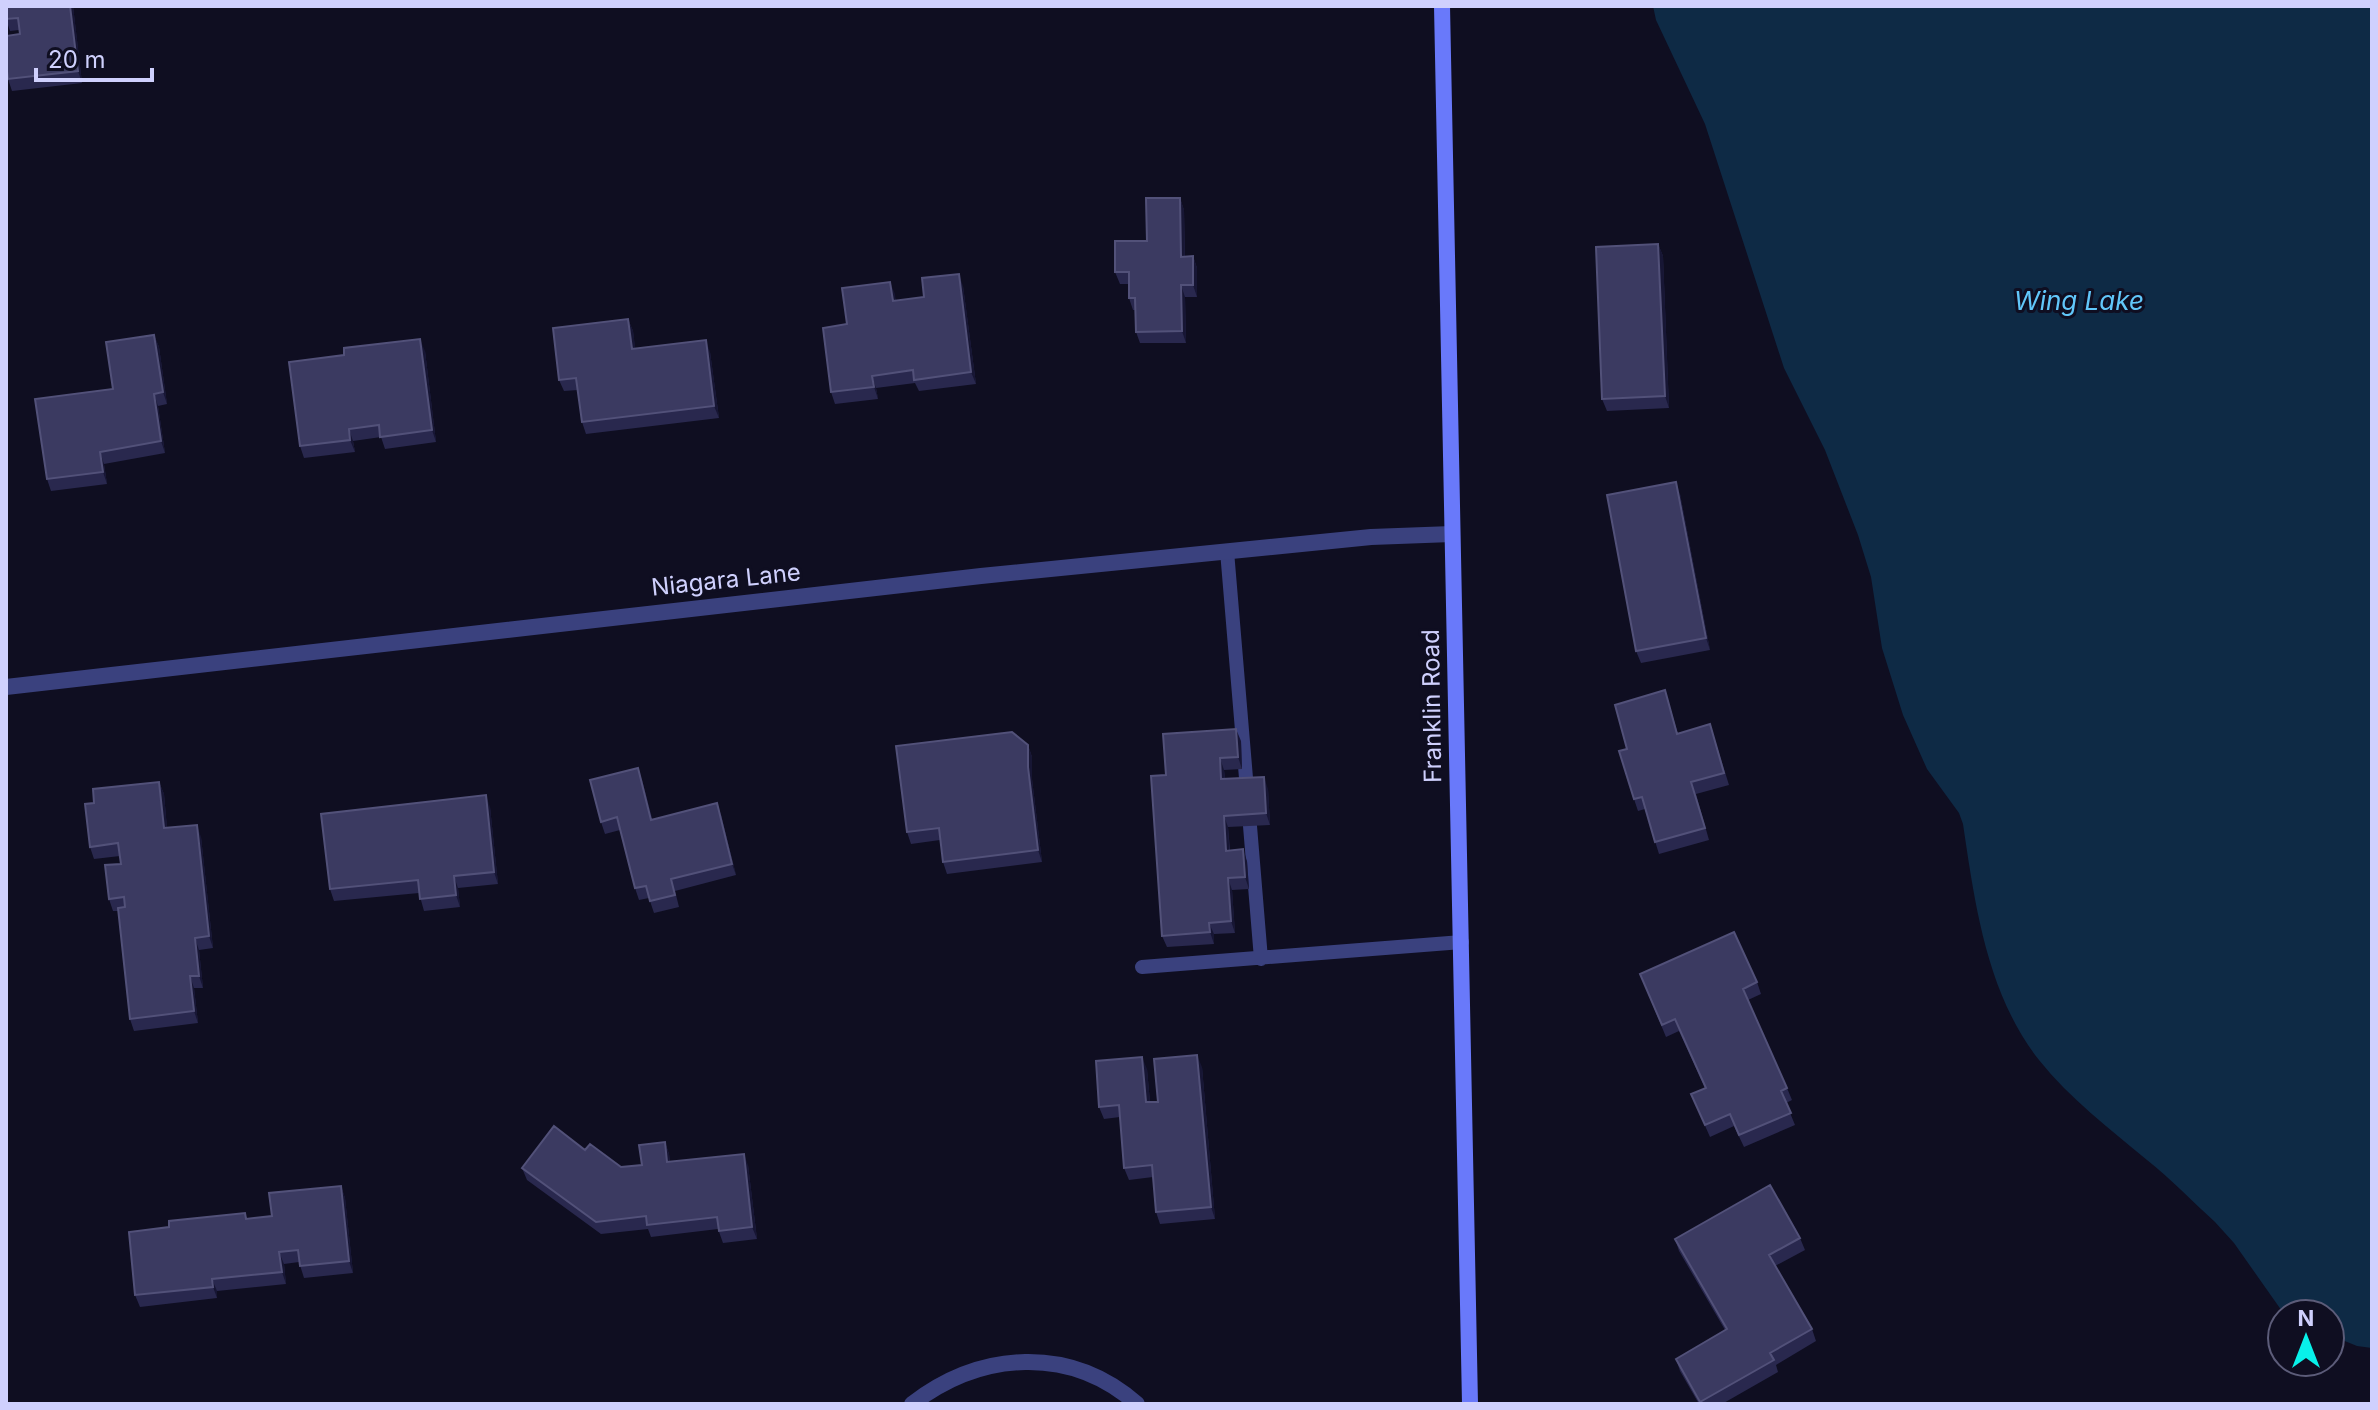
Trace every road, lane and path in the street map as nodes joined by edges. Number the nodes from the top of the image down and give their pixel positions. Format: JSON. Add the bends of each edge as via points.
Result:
{"nodes":[{"id":1,"x":1442,"y":6,"type":"edge"},
{"id":2,"x":1452,"y":534,"type":"junction"},
{"id":3,"x":1227,"y":551,"type":"junction"},
{"id":4,"x":6,"y":687,"type":"edge"},
{"id":5,"x":1247,"y":790,"type":"edge"},
{"id":6,"x":1250,"y":826,"type":"edge"},
{"id":7,"x":1462,"y":942,"type":"junction"},
{"id":8,"x":1261,"y":959,"type":"junction"},
{"id":9,"x":1142,"y":967,"type":"dead end"},
{"id":10,"x":912,"y":1404,"type":"edge"},
{"id":11,"x":1137,"y":1404,"type":"edge"},
{"id":12,"x":1470,"y":1404,"type":"edge"}],
"edges":[{"from":1,"to":2,"type":"street","name":"Franklin Road"},
{"from":2,"to":3,"type":"street","name":"Niagara Lane"},
{"from":2,"to":7,"type":"street","name":"Franklin Road"},
{"from":3,"to":4,"type":"street","name":"Niagara Lane"},
{"from":3,"to":5,"type":"lane"},
{"from":6,"to":8,"type":"lane"},
{"from":7,"to":8,"type":"lane"},
{"from":7,"to":12,"type":"street","name":"Franklin Road"},
{"from":8,"to":9,"type":"lane"},
{"from":10,"to":11,"type":"street","via":[[965,1373],[1035,1361],[1099,1376]]}]}
